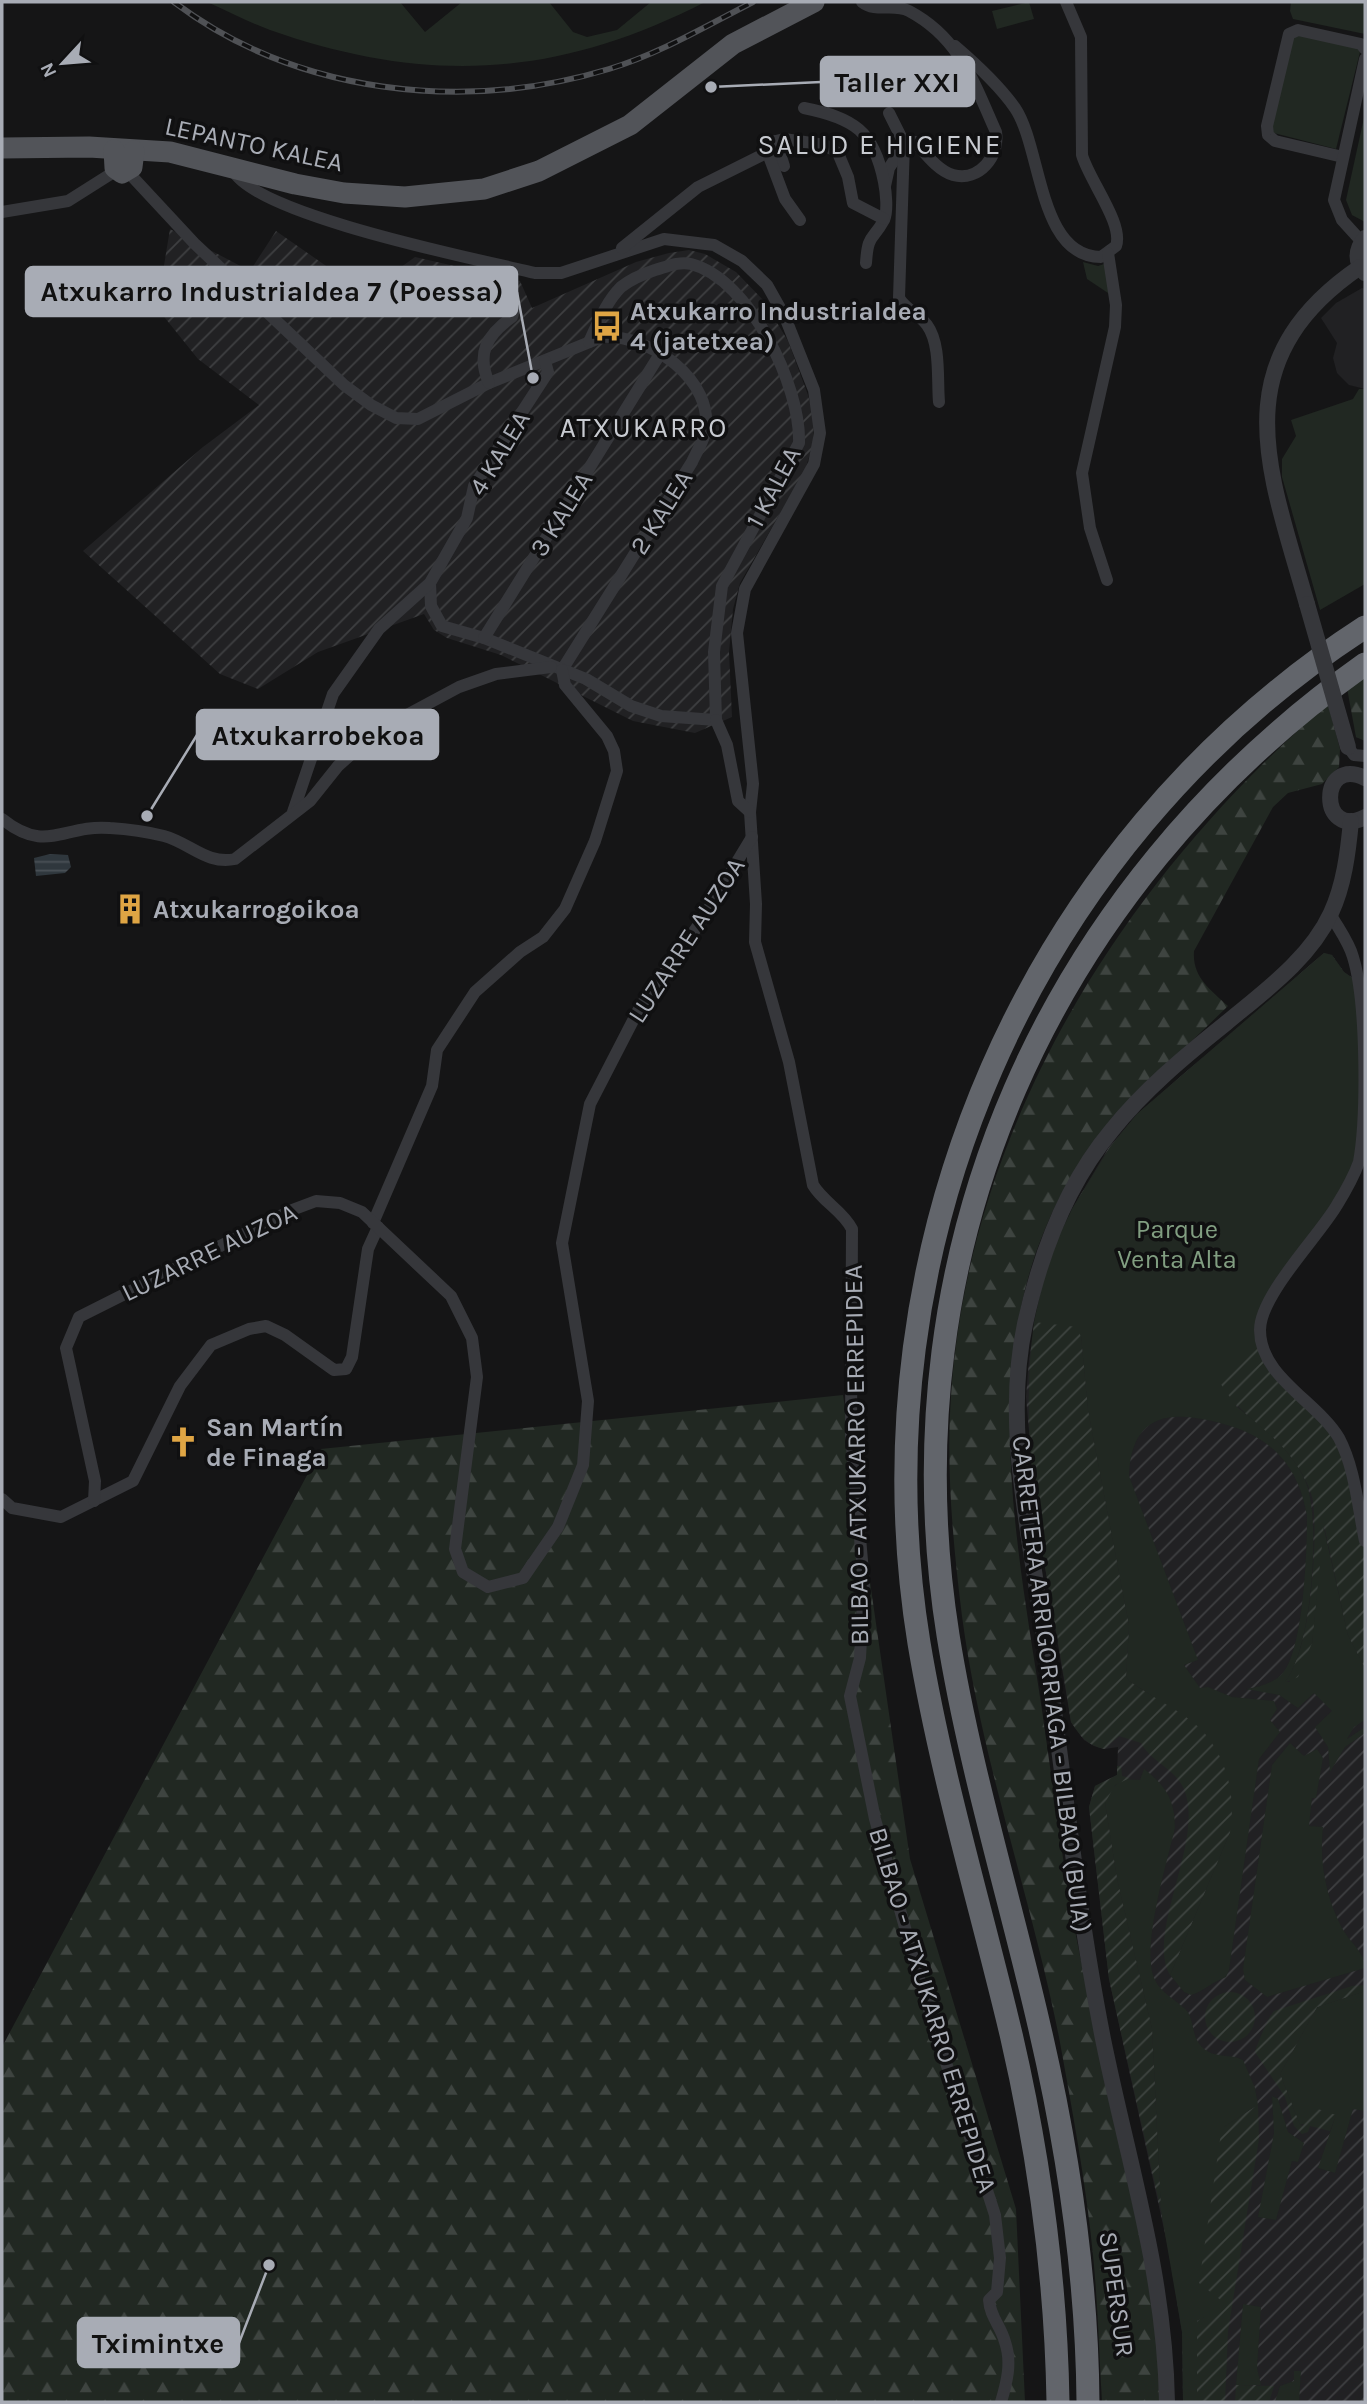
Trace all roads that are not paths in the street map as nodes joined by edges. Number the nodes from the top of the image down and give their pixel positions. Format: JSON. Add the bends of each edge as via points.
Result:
{"nodes":[{"id":1,"x":814,"y":2,"type":"edge"},
{"id":2,"x":862,"y":2,"type":"edge"},
{"id":3,"x":1066,"y":2,"type":"edge"},
{"id":4,"x":902,"y":5,"type":"edge"},
{"id":5,"x":955,"y":46,"type":"junction"},
{"id":6,"x":1365,"y":49,"type":"edge"},
{"id":7,"x":1365,"y":59,"type":"edge"},
{"id":8,"x":804,"y":108,"type":"dead end"},
{"id":9,"x":889,"y":113,"type":"dead end"},
{"id":10,"x":904,"y":143,"type":"junction"},
{"id":11,"x":771,"y":146,"type":"junction"},
{"id":12,"x":2,"y":148,"type":"edge"},
{"id":13,"x":1343,"y":157,"type":"junction"},
{"id":14,"x":123,"y":161,"type":"junction"},
{"id":15,"x":784,"y":166,"type":"dead end"},
{"id":16,"x":231,"y":167,"type":"junction"},
{"id":17,"x":885,"y":186,"type":"junction"},
{"id":18,"x":2,"y":212,"type":"edge"},
{"id":19,"x":884,"y":219,"type":"junction"},
{"id":20,"x":800,"y":220,"type":"dead end"},
{"id":21,"x":1364,"y":240,"type":"edge"},
{"id":22,"x":1108,"y":253,"type":"junction"},
{"id":23,"x":612,"y":255,"type":"junction"},
{"id":24,"x":866,"y":263,"type":"dead end"},
{"id":25,"x":1362,"y":270,"type":"edge"},
{"id":26,"x":461,"y":281,"type":"dead end"},
{"id":27,"x":589,"y":342,"type":"junction"},
{"id":28,"x":660,"y":354,"type":"junction"},
{"id":29,"x":544,"y":361,"type":"junction"},
{"id":30,"x":489,"y":383,"type":"junction"},
{"id":31,"x":939,"y":402,"type":"dead end"},
{"id":32,"x":1107,"y":580,"type":"dead end"},
{"id":33,"x":430,"y":583,"type":"junction"},
{"id":34,"x":1365,"y":627,"type":"edge"},
{"id":35,"x":484,"y":638,"type":"junction"},
{"id":36,"x":1365,"y":664,"type":"edge"},
{"id":37,"x":558,"y":668,"type":"junction"},
{"id":38,"x":716,"y":720,"type":"junction"},
{"id":39,"x":1348,"y":747,"type":"junction"},
{"id":40,"x":1365,"y":756,"type":"edge"},
{"id":41,"x":1361,"y":776,"type":"edge"},
{"id":42,"x":293,"y":812,"type":"junction"},
{"id":43,"x":750,"y":812,"type":"junction"},
{"id":44,"x":2,"y":819,"type":"edge"},
{"id":45,"x":1358,"y":819,"type":"edge"},
{"id":46,"x":752,"y":836,"type":"junction"},
{"id":47,"x":1331,"y":915,"type":"junction"},
{"id":48,"x":375,"y":1225,"type":"junction"},
{"id":49,"x":2,"y":1499,"type":"edge"},
{"id":50,"x":94,"y":1501,"type":"junction"},
{"id":51,"x":1365,"y":1541,"type":"edge"},
{"id":52,"x":1072,"y":2194,"type":"junction"},
{"id":53,"x":1001,"y":2402,"type":"edge"},
{"id":54,"x":1058,"y":2402,"type":"edge"},
{"id":55,"x":1087,"y":2402,"type":"edge"},
{"id":56,"x":1101,"y":2402,"type":"edge"},
{"id":57,"x":1167,"y":2402,"type":"edge"}],
"edges":[{"from":1,"to":16,"type":"main road","name":"LEPANTO KALEA","via":[[733,44],[620,130],[539,171],[484,189],[405,197],[344,193]]},
{"from":2,"to":4,"type":"street","via":[[868,6]]},
{"from":3,"to":22,"type":"street","via":[[1081,37],[1082,155],[1117,226],[1119,239]]},
{"from":4,"to":5,"type":"street"},
{"from":5,"to":10,"type":"street","via":[[996,132],[994,156],[976,172],[950,174],[915,142]]},
{"from":5,"to":22,"type":"street","via":[[1015,108],[1032,149],[1046,204],[1062,235],[1080,253],[1101,257]]},
{"from":6,"to":13,"type":"street","via":[[1361,44],[1300,30],[1289,34],[1267,126],[1275,141]]},
{"from":7,"to":13,"type":"street"},
{"from":8,"to":17,"type":"street","via":[[844,119],[869,138],[876,147]]},
{"from":9,"to":10,"type":"street"},
{"from":10,"to":17,"type":"street","via":[[889,168]]},
{"from":10,"to":31,"type":"street","via":[[899,298],[926,323],[932,335]]},
{"from":11,"to":15,"type":"street"},
{"from":11,"to":19,"type":"street","via":[[784,139],[824,145],[838,153],[853,203]]},
{"from":11,"to":20,"type":"street","via":[[785,199]]},
{"from":11,"to":23,"type":"street","via":[[698,187]]},
{"from":12,"to":14,"type":"main road","name":"LEPANTO KALEA"},
{"from":13,"to":21,"type":"street","via":[[1335,205],[1342,220]]},
{"from":14,"to":16,"type":"main road","name":"LEPANTO KALEA","via":[[190,155]]},
{"from":14,"to":18,"type":"street","via":[[68,201]]},
{"from":14,"to":30,"type":"street","name":"2 KALEA","via":[[217,264],[344,385],[388,414],[418,419]]},
{"from":16,"to":23,"type":"street","via":[[239,180],[272,200],[328,223],[535,273],[561,273]]},
{"from":17,"to":19,"type":"street"},
{"from":19,"to":24,"type":"street","via":[[869,237]]},
{"from":21,"to":25,"type":"street","via":[[1357,254]]},
{"from":22,"to":32,"type":"street","via":[[1115,327],[1082,472],[1090,528]]},
{"from":23,"to":43,"type":"street","via":[[649,242],[679,239],[714,245],[742,261],[776,300],[818,405],[820,433],[814,464],[758,564],[739,613],[737,652],[753,784]]},
{"from":25,"to":39,"type":"street","bridge":true,"via":[[1315,302],[1300,320],[1278,360],[1266,409],[1268,464]]},
{"from":26,"to":30,"type":"street","via":[[500,288],[513,304],[512,317],[486,340],[482,362]]},
{"from":27,"to":28,"type":"street","name":"2 KALEA","via":[[617,336]]},
{"from":27,"to":29,"type":"street","name":"2 KALEA"},
{"from":27,"to":38,"type":"street","name":"1 KALEA","via":[[607,305],[622,287],[642,274],[689,263],[722,281],[756,321],[786,373],[795,399],[799,443],[722,586],[714,652]]},
{"from":28,"to":35,"type":"street","name":"3 KALEA"},
{"from":28,"to":37,"type":"street","name":"2 KALEA","via":[[690,380],[703,402],[705,432],[692,463]]},
{"from":29,"to":30,"type":"street","name":"2 KALEA"},
{"from":29,"to":33,"type":"street","name":"4 KALEA","via":[[548,372],[474,486],[467,518]]},
{"from":33,"to":35,"type":"street","via":[[431,606],[442,625]]},
{"from":33,"to":42,"type":"street","via":[[379,629],[333,694]]},
{"from":34,"to":54,"type":"highway","via":[[1290,679],[1189,771],[1130,839],[1077,911],[1019,1010],[951,1170],[918,1317],[906,1449],[915,1614],[944,1765],[1032,2140],[1052,2279]]},
{"from":35,"to":37,"type":"street"},
{"from":36,"to":52,"type":"highway","via":[[1292,718],[1212,792],[1157,853],[1106,922],[1057,1001],[1019,1078],[980,1178],[958,1266],[943,1350],[936,1439],[945,1611],[973,1758],[1047,2060]]},
{"from":37,"to":38,"type":"street","via":[[631,706],[661,716]]},
{"from":37,"to":42,"type":"street","via":[[496,674],[459,687],[397,720],[354,751],[321,791]]},
{"from":37,"to":48,"type":"street","via":[[565,685],[614,751],[617,771],[595,841],[565,909],[543,937],[520,951],[475,992],[437,1050],[432,1086]]},
{"from":38,"to":43,"type":"street","name":"1 KALEA","via":[[727,745],[738,801]]},
{"from":39,"to":40,"type":"street","via":[[1354,755]]},
{"from":39,"to":41,"type":"street"},
{"from":41,"to":45,"type":"street","via":[[1333,784],[1329,799],[1333,812]]},
{"from":42,"to":44,"type":"street","via":[[235,859],[223,862],[165,836],[109,828],[42,838],[21,834]]},
{"from":43,"to":46,"type":"street","name":"BILBAO - ATXUKARRO ERREPIDEA"},
{"from":45,"to":47,"type":"street","name":"CARRETERA ARRIGORRIAGA - BILBAO (BUIA)"},
{"from":46,"to":48,"type":"street","name":"LUZARRE AUZOA","via":[[700,923],[640,1007],[590,1104],[562,1243],[588,1401],[583,1465],[558,1527],[523,1578],[506,1585],[488,1587],[463,1572],[455,1549],[477,1377],[472,1338],[451,1296]]},
{"from":46,"to":53,"type":"street","name":"BILBAO - ATXUKARRO ERREPIDEA","via":[[755,942],[789,1062],[809,1170],[820,1195],[844,1214],[852,1229],[851,1436],[864,1583],[860,1658],[850,1696],[875,1819],[913,1957],[995,2215],[1000,2258],[997,2292],[989,2301],[989,2312],[1005,2342],[1009,2374]]},
{"from":47,"to":51,"type":"street","via":[[1352,954],[1364,1008],[1364,1122],[1359,1163],[1337,1206],[1279,1285],[1264,1312],[1260,1338],[1270,1364],[1341,1442]]},
{"from":47,"to":57,"type":"street","name":"CARRETERA ARRIGORRIAGA - BILBAO (BUIA)","via":[[1276,981],[1150,1088],[1111,1130],[1054,1227],[1037,1274],[1020,1363],[1017,1400],[1022,1496],[1103,2037],[1154,2257]]},
{"from":48,"to":50,"type":"street","via":[[352,1357],[346,1369],[334,1370],[266,1326],[211,1345],[180,1386],[133,1481]]},
{"from":48,"to":50,"type":"street","name":"LUZARRE AUZOA","via":[[362,1212],[340,1203],[316,1201],[79,1317],[66,1348],[95,1481]]},
{"from":49,"to":50,"type":"street","via":[[12,1508],[61,1517]]},
{"from":52,"to":55,"type":"highway","via":[[1083,2290]]},
{"from":52,"to":56,"type":"highway","name":"SUPERSUR","via":[[1089,2270]]}]}
